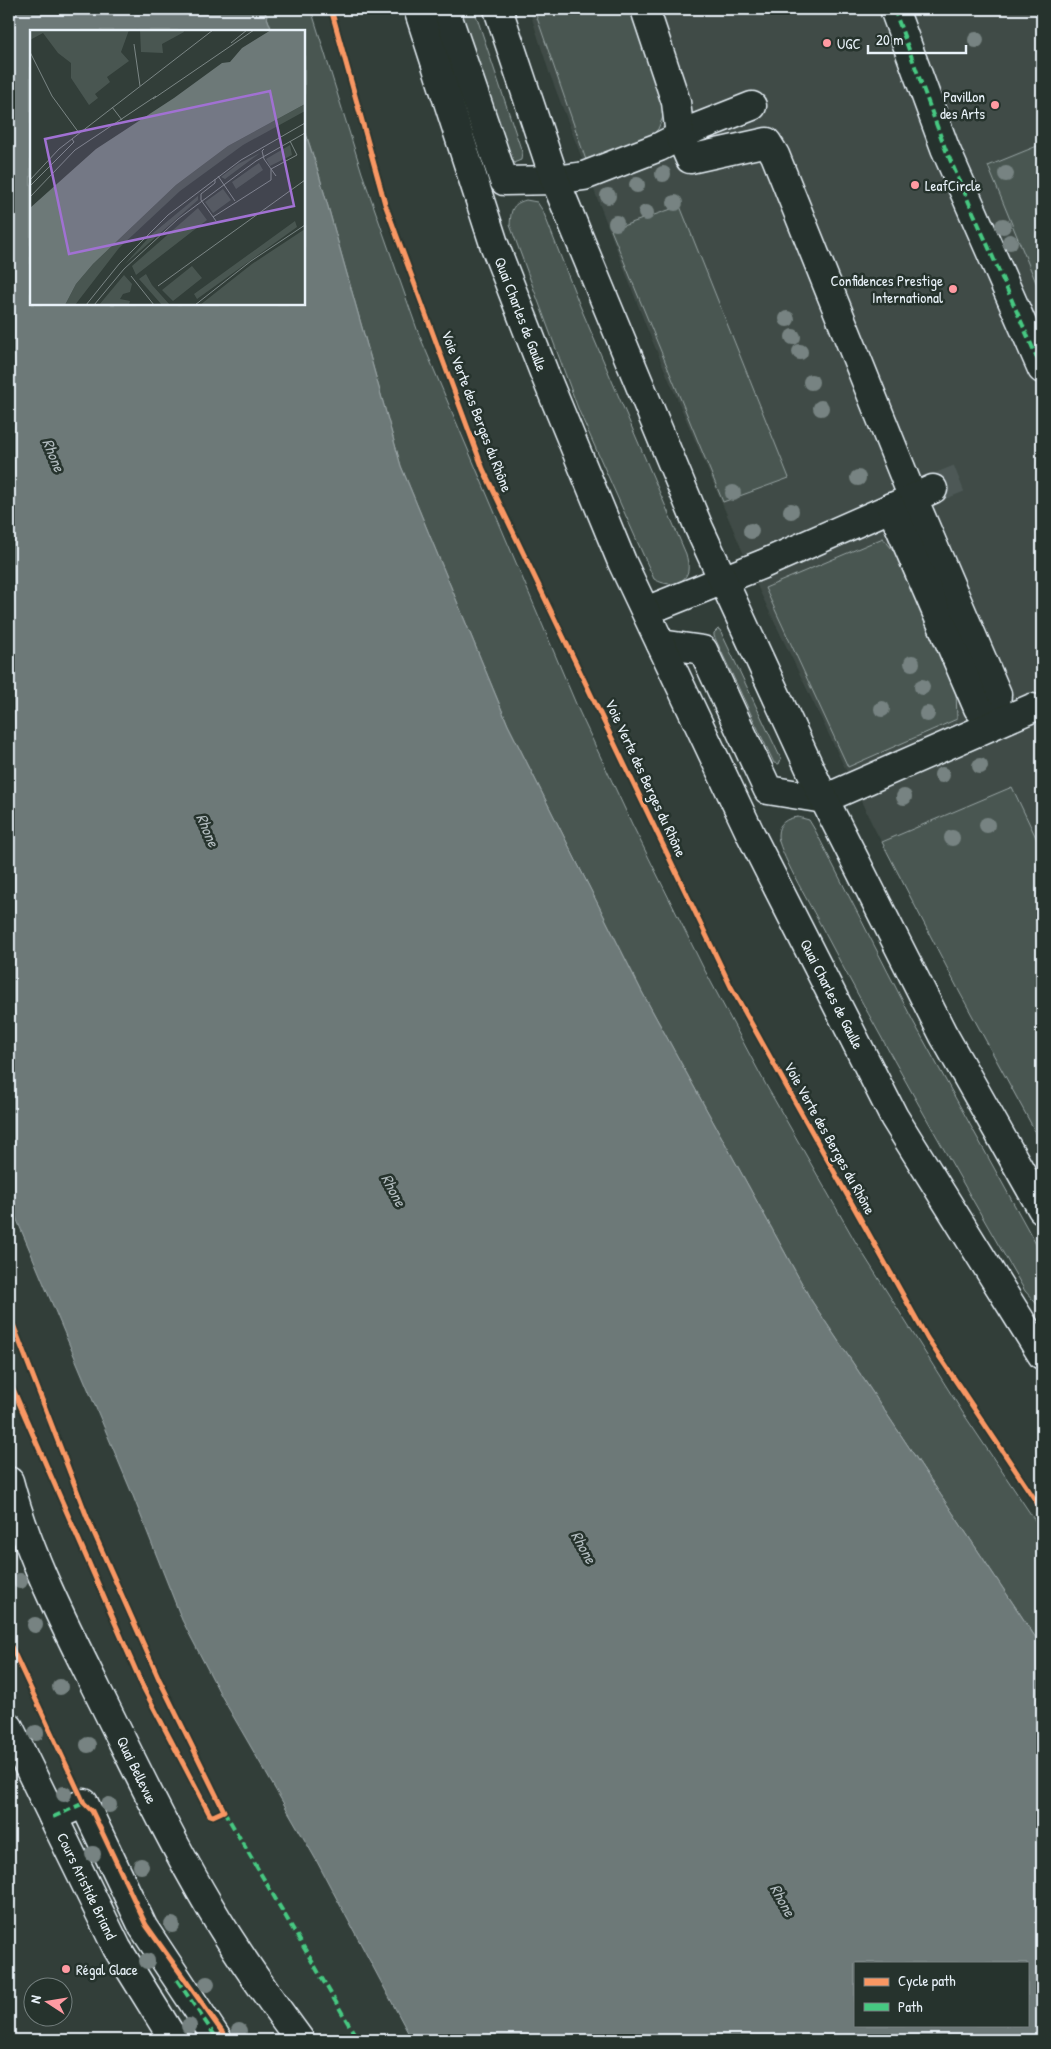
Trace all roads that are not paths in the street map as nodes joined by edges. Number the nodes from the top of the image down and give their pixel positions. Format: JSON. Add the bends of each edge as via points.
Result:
{"nodes":[{"id":1,"x":418,"y":9,"type":"edge"},
{"id":2,"x":446,"y":9,"type":"edge"},
{"id":3,"x":498,"y":9,"type":"edge"},
{"id":4,"x":645,"y":9,"type":"edge"},
{"id":5,"x":894,"y":9,"type":"edge"},
{"id":6,"x":752,"y":106,"type":"dead end"},
{"id":7,"x":680,"y":136,"type":"junction"},
{"id":8,"x":555,"y":180,"type":"junction"},
{"id":9,"x":504,"y":181,"type":"junction"},
{"id":10,"x":488,"y":227,"type":"junction"},
{"id":11,"x":1042,"y":369,"type":"edge"},
{"id":12,"x":913,"y":498,"type":"junction"},
{"id":13,"x":723,"y":579,"type":"junction"},
{"id":14,"x":646,"y":612,"type":"junction"},
{"id":15,"x":661,"y":644,"type":"junction"},
{"id":16,"x":1032,"y":708,"type":"dead end"},
{"id":17,"x":994,"y":724,"type":"junction"},
{"id":18,"x":824,"y":798,"type":"junction"},
{"id":19,"x":1042,"y":1209,"type":"edge"},
{"id":20,"x":1035,"y":1333,"type":"edge"},
{"id":21,"x":1042,"y":1355,"type":"edge"},
{"id":22,"x":9,"y":1481,"type":"edge"},
{"id":23,"x":10,"y":1735,"type":"edge"},
{"id":24,"x":53,"y":1817,"type":"junction"},
{"id":25,"x":174,"y":2040,"type":"edge"},
{"id":26,"x":218,"y":2040,"type":"edge"},
{"id":27,"x":300,"y":2040,"type":"edge"}],
"edges":[{"from":1,"to":10,"type":"main road","name":"Quai Charles de Gaulle"},
{"from":2,"to":9,"type":"main road"},
{"from":3,"to":8,"type":"main road"},
{"from":4,"to":7,"type":"main road","via":[[676,102]]},
{"from":5,"to":11,"type":"main road","via":[[945,148]]},
{"from":6,"to":7,"type":"main road"},
{"from":7,"to":8,"type":"main road","via":[[584,176]]},
{"from":7,"to":12,"type":"main road","via":[[690,160],[767,142]]},
{"from":8,"to":9,"type":"main road"},
{"from":8,"to":13,"type":"main road"},
{"from":9,"to":10,"type":"main road"},
{"from":10,"to":14,"type":"main road","name":"Quai Charles de Gaulle","via":[[545,375]]},
{"from":12,"to":13,"type":"main road"},
{"from":12,"to":17,"type":"main road","via":[[978,708]]},
{"from":13,"to":14,"type":"main road"},
{"from":13,"to":18,"type":"main road"},
{"from":14,"to":15,"type":"main road","name":"Quai Charles de Gaulle"},
{"from":15,"to":18,"type":"main road","via":[[703,650],[768,790]]},
{"from":15,"to":20,"type":"main road","name":"Quai Charles de Gaulle","via":[[751,835],[894,1117]]},
{"from":16,"to":17,"type":"main road"},
{"from":17,"to":18,"type":"main road"},
{"from":18,"to":19,"type":"main road","via":[[944,1034]]},
{"from":20,"to":21,"type":"main road","name":"Quai Charles de Gaulle"},
{"from":22,"to":27,"type":"main road","name":"Quai Bellevue","via":[[57,1608],[156,1810],[211,1909]]},
{"from":23,"to":24,"type":"main road","name":"Cours Aristide Briand"},
{"from":24,"to":25,"type":"main road","name":"Cours Aristide Briand","via":[[117,1948]]},
{"from":24,"to":26,"type":"main road","via":[[84,1803],[143,1927]]}]}
